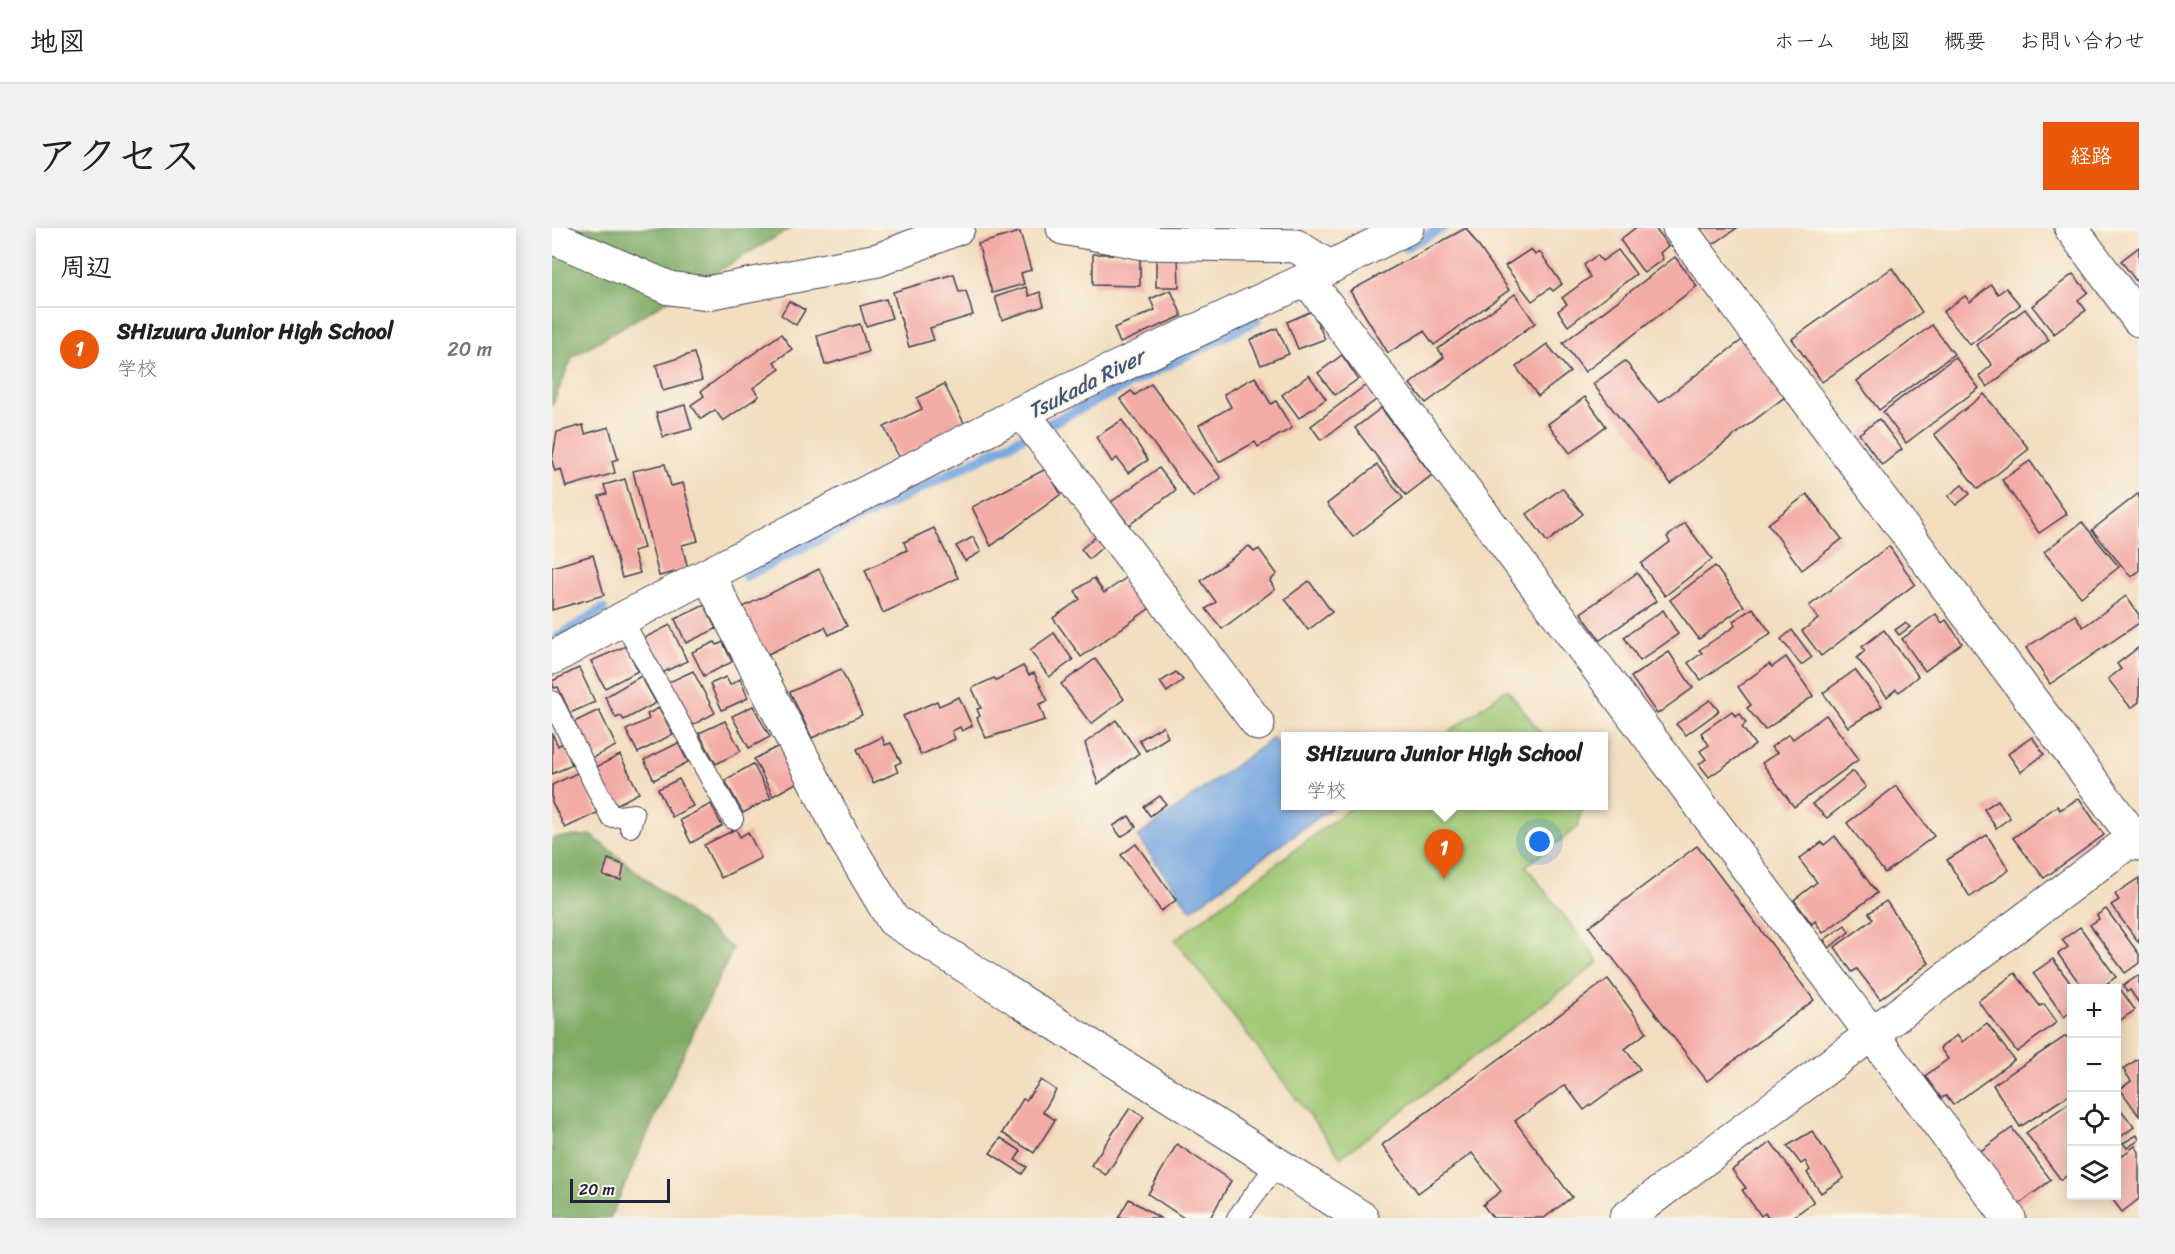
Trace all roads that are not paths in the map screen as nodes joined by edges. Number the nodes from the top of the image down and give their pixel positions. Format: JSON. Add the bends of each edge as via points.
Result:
{"nodes":[{"id":1,"x":958,"y":228,"type":"edge"},
{"id":2,"x":1063,"y":228,"type":"edge"},
{"id":3,"x":1407,"y":228,"type":"edge"},
{"id":4,"x":1679,"y":228,"type":"edge"},
{"id":5,"x":2071,"y":228,"type":"edge"},
{"id":6,"x":552,"y":237,"type":"edge"},
{"id":7,"x":1318,"y":273,"type":"junction"},
{"id":8,"x":2139,"y":320,"type":"edge"},
{"id":9,"x":1022,"y":412,"type":"junction"},
{"id":10,"x":708,"y":575,"type":"junction"},
{"id":11,"x":622,"y":619,"type":"junction"},
{"id":12,"x":552,"y":658,"type":"edge"},
{"id":13,"x":552,"y":701,"type":"edge"},
{"id":14,"x":1258,"y":724,"type":"dead end"},
{"id":15,"x":733,"y":819,"type":"dead end"},
{"id":16,"x":630,"y":827,"type":"dead end"},
{"id":17,"x":2137,"y":838,"type":"edge"},
{"id":18,"x":1872,"y":1032,"type":"junction"},
{"id":19,"x":1278,"y":1163,"type":"junction"},
{"id":20,"x":1628,"y":1217,"type":"edge"},
{"id":21,"x":1237,"y":1218,"type":"edge"},
{"id":22,"x":1362,"y":1218,"type":"edge"},
{"id":23,"x":2009,"y":1218,"type":"edge"}],
"edges":[{"from":1,"to":6,"type":"street","via":[[878,260],[707,293],[669,288]]},
{"from":2,"to":7,"type":"street","via":[[1144,243],[1296,246]]},
{"from":3,"to":7,"type":"street"},
{"from":4,"to":17,"type":"street"},
{"from":5,"to":8,"type":"street"},
{"from":7,"to":9,"type":"street"},
{"from":7,"to":18,"type":"street"},
{"from":9,"to":10,"type":"street"},
{"from":9,"to":14,"type":"street"},
{"from":10,"to":11,"type":"street"},
{"from":10,"to":19,"type":"street","via":[[843,836],[893,920]]},
{"from":11,"to":12,"type":"street"},
{"from":11,"to":15,"type":"lane"},
{"from":13,"to":16,"type":"lane","via":[[610,817],[634,814]]},
{"from":17,"to":18,"type":"street"},
{"from":18,"to":20,"type":"street"},
{"from":18,"to":23,"type":"street"},
{"from":19,"to":21,"type":"lane"},
{"from":19,"to":22,"type":"street"}]}
